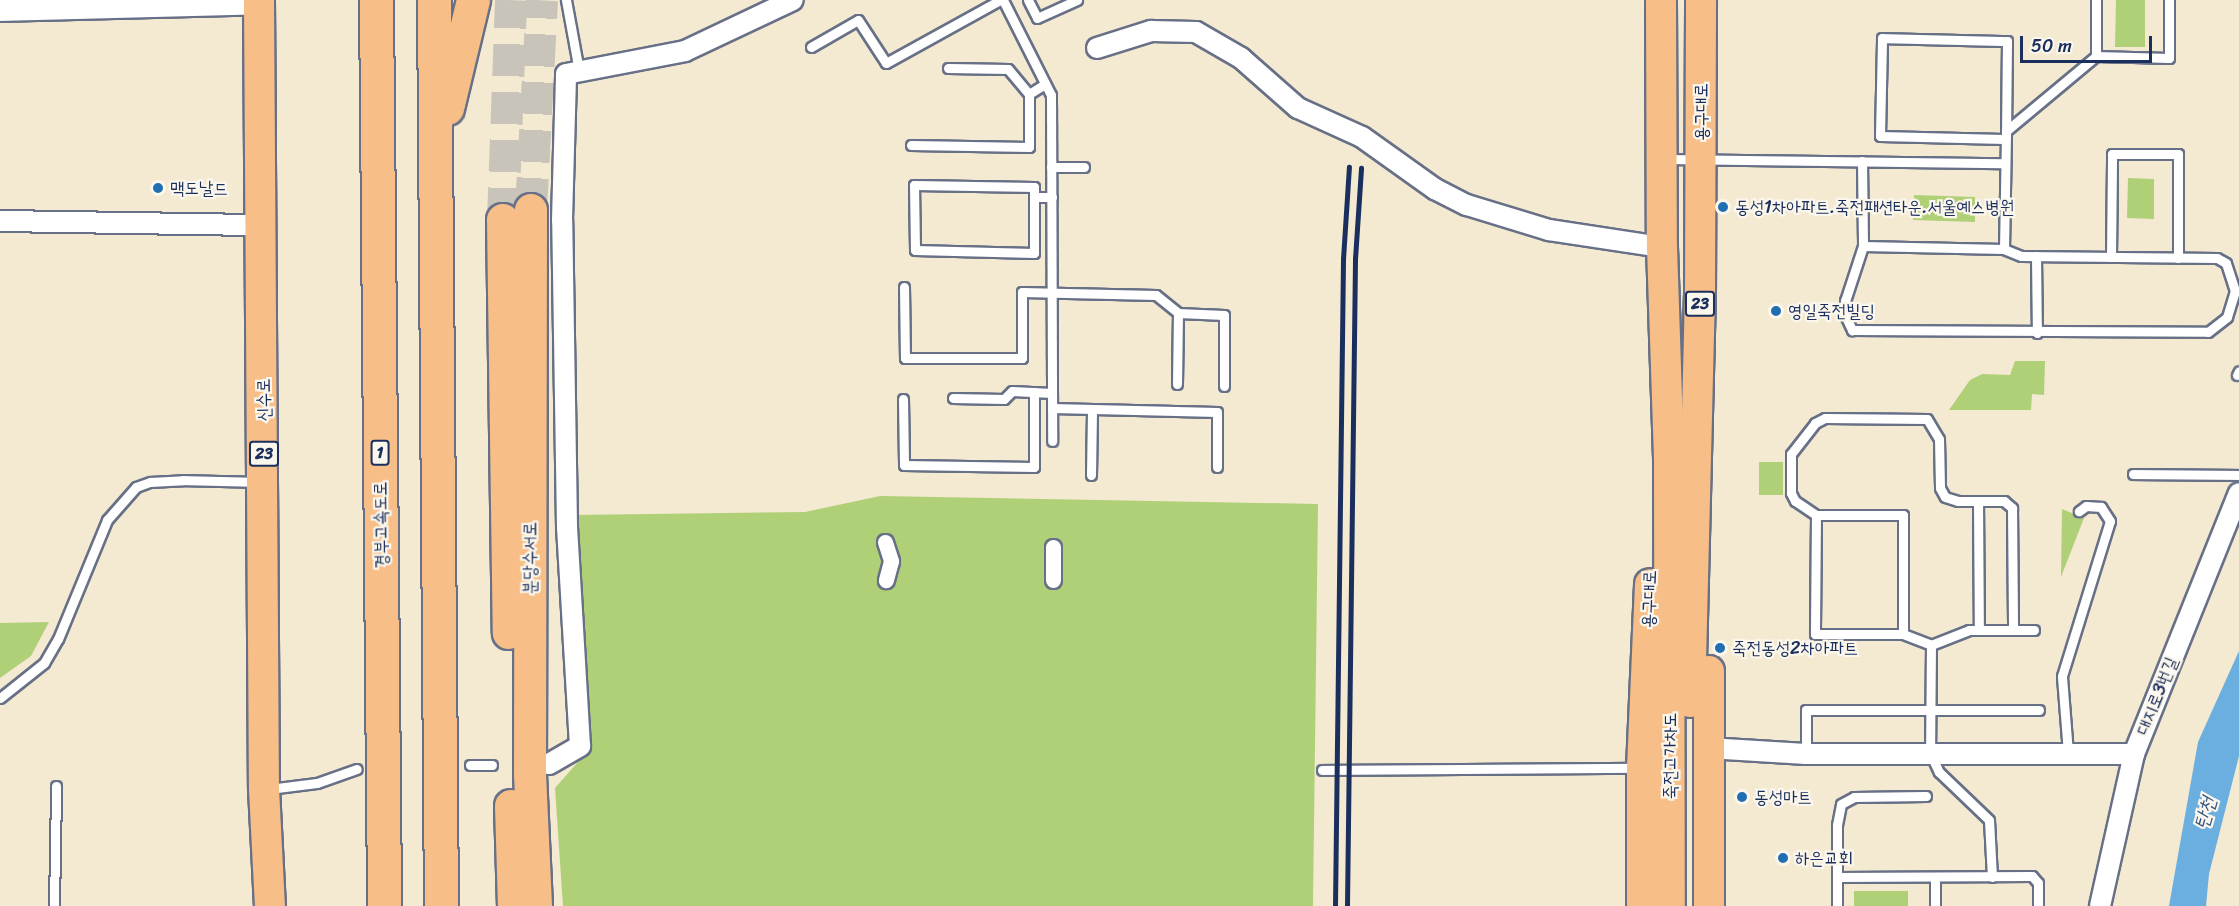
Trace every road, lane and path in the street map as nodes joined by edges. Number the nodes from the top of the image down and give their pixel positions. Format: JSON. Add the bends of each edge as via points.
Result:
{"nodes":[{"id":1,"x":376,"y":0,"type":"edge"},
{"id":2,"x":434,"y":0,"type":"edge"},
{"id":3,"x":473,"y":0,"type":"edge"},
{"id":4,"x":566,"y":0,"type":"edge"},
{"id":5,"x":793,"y":0,"type":"edge"},
{"id":6,"x":1001,"y":0,"type":"edge"},
{"id":7,"x":1028,"y":0,"type":"edge"},
{"id":8,"x":1077,"y":0,"type":"edge"},
{"id":9,"x":1660,"y":0,"type":"edge"},
{"id":10,"x":1701,"y":0,"type":"edge"},
{"id":11,"x":2097,"y":0,"type":"edge"},
{"id":12,"x":2169,"y":0,"type":"edge"},
{"id":13,"x":260,"y":1,"type":"edge"},
{"id":14,"x":0,"y":9,"type":"edge"},
{"id":15,"x":811,"y":47,"type":"dead end"},
{"id":16,"x":1098,"y":48,"type":"dead end"},
{"id":17,"x":2096,"y":56,"type":"junction"},
{"id":18,"x":948,"y":68,"type":"dead end"},
{"id":19,"x":572,"y":72,"type":"junction"},
{"id":20,"x":1046,"y":84,"type":"junction"},
{"id":21,"x":1029,"y":94,"type":"junction"},
{"id":22,"x":2005,"y":135,"type":"junction"},
{"id":23,"x":911,"y":145,"type":"dead end"},
{"id":24,"x":435,"y":156,"type":"junction"},
{"id":25,"x":1660,"y":159,"type":"junction"},
{"id":26,"x":1700,"y":159,"type":"junction"},
{"id":27,"x":1862,"y":161,"type":"junction"},
{"id":28,"x":2003,"y":163,"type":"junction"},
{"id":29,"x":1051,"y":167,"type":"junction"},
{"id":30,"x":1084,"y":167,"type":"dead end"},
{"id":31,"x":1052,"y":196,"type":"junction"},
{"id":32,"x":1034,"y":197,"type":"junction"},
{"id":33,"x":0,"y":221,"type":"edge"},
{"id":34,"x":262,"y":225,"type":"junction"},
{"id":35,"x":1863,"y":246,"type":"junction"},
{"id":36,"x":1662,"y":247,"type":"junction"},
{"id":37,"x":2004,"y":249,"type":"junction"},
{"id":38,"x":2036,"y":256,"type":"junction"},
{"id":39,"x":2111,"y":257,"type":"junction"},
{"id":40,"x":2178,"y":258,"type":"junction"},
{"id":41,"x":904,"y":286,"type":"dead end"},
{"id":42,"x":1052,"y":293,"type":"junction"},
{"id":43,"x":1664,"y":293,"type":"junction"},
{"id":44,"x":1700,"y":296,"type":"junction"},
{"id":45,"x":1178,"y":313,"type":"junction"},
{"id":46,"x":2037,"y":333,"type":"junction"},
{"id":47,"x":1177,"y":384,"type":"dead end"},
{"id":48,"x":1224,"y":386,"type":"dead end"},
{"id":49,"x":1034,"y":392,"type":"junction"},
{"id":50,"x":1052,"y":393,"type":"junction"},
{"id":51,"x":953,"y":398,"type":"dead end"},
{"id":52,"x":903,"y":399,"type":"dead end"},
{"id":53,"x":1052,"y":408,"type":"junction"},
{"id":54,"x":1092,"y":409,"type":"junction"},
{"id":55,"x":1052,"y":441,"type":"dead end"},
{"id":56,"x":1217,"y":467,"type":"dead end"},
{"id":57,"x":2133,"y":474,"type":"dead end"},
{"id":58,"x":1091,"y":475,"type":"dead end"},
{"id":59,"x":2239,"y":475,"type":"edge"},
{"id":60,"x":265,"y":482,"type":"junction"},
{"id":61,"x":2239,"y":493,"type":"edge"},
{"id":62,"x":1978,"y":501,"type":"junction"},
{"id":63,"x":2079,"y":511,"type":"dead end"},
{"id":64,"x":1816,"y":515,"type":"junction"},
{"id":65,"x":885,"y":542,"type":"dead end"},
{"id":66,"x":1053,"y":547,"type":"dead end"},
{"id":67,"x":886,"y":580,"type":"dead end"},
{"id":68,"x":1053,"y":580,"type":"dead end"},
{"id":69,"x":1680,"y":607,"type":"junction"},
{"id":70,"x":1979,"y":629,"type":"junction"},
{"id":71,"x":2013,"y":630,"type":"junction"},
{"id":72,"x":2034,"y":630,"type":"dead end"},
{"id":73,"x":1903,"y":634,"type":"junction"},
{"id":74,"x":1931,"y":645,"type":"junction"},
{"id":75,"x":0,"y":698,"type":"edge"},
{"id":76,"x":1930,"y":710,"type":"junction"},
{"id":77,"x":2039,"y":710,"type":"dead end"},
{"id":78,"x":1708,"y":748,"type":"junction"},
{"id":79,"x":1930,"y":753,"type":"junction"},
{"id":80,"x":2068,"y":753,"type":"junction"},
{"id":81,"x":1806,"y":754,"type":"junction"},
{"id":82,"x":2134,"y":754,"type":"junction"},
{"id":83,"x":549,"y":764,"type":"dead end"},
{"id":84,"x":470,"y":765,"type":"dead end"},
{"id":85,"x":492,"y":765,"type":"dead end"},
{"id":86,"x":1642,"y":768,"type":"junction"},
{"id":87,"x":357,"y":769,"type":"dead end"},
{"id":88,"x":1322,"y":770,"type":"dead end"},
{"id":89,"x":56,"y":786,"type":"dead end"},
{"id":90,"x":264,"y":789,"type":"junction"},
{"id":91,"x":1926,"y":796,"type":"dead end"},
{"id":92,"x":1837,"y":877,"type":"junction"},
{"id":93,"x":1935,"y":877,"type":"junction"},
{"id":94,"x":1992,"y":877,"type":"junction"},
{"id":95,"x":54,"y":906,"type":"edge"},
{"id":96,"x":270,"y":906,"type":"edge"},
{"id":97,"x":384,"y":906,"type":"edge"},
{"id":98,"x":441,"y":906,"type":"edge"},
{"id":99,"x":514,"y":906,"type":"edge"},
{"id":100,"x":536,"y":906,"type":"edge"},
{"id":101,"x":1642,"y":906,"type":"edge"},
{"id":102,"x":1670,"y":906,"type":"edge"},
{"id":103,"x":1690,"y":906,"type":"edge"},
{"id":104,"x":1709,"y":906,"type":"edge"},
{"id":105,"x":1837,"y":906,"type":"edge"},
{"id":106,"x":1935,"y":906,"type":"edge"},
{"id":107,"x":2038,"y":906,"type":"edge"},
{"id":108,"x":2100,"y":906,"type":"edge"}],
"edges":[{"from":1,"to":97,"type":"highway","name":"경부고속도로","number":"1"},
{"from":2,"to":24,"type":"highway"},
{"from":3,"to":24,"type":"highway"},
{"from":4,"to":19,"type":"lane"},
{"from":5,"to":19,"type":"street","via":[[685,51]]},
{"from":6,"to":15,"type":"lane","via":[[886,63],[858,20]]},
{"from":6,"to":20,"type":"lane"},
{"from":7,"to":8,"type":"lane","via":[[1037,18]]},
{"from":9,"to":25,"type":"main road","name":"용구대로"},
{"from":10,"to":26,"type":"main road","name":"용구대로","number":"23"},
{"from":11,"to":17,"type":"lane"},
{"from":12,"to":17,"type":"lane","via":[[2169,58]]},
{"from":13,"to":14,"type":"street"},
{"from":13,"to":34,"type":"main road","name":"신수로","number":"23"},
{"from":16,"to":36,"type":"street","via":[[1151,31],[1196,32],[1241,58],[1298,108],[1362,137],[1435,189],[1467,205],[1549,230]]},
{"from":17,"to":22,"type":"lane"},
{"from":18,"to":21,"type":"lane","via":[[1008,69]]},
{"from":19,"to":83,"type":"street","via":[[562,220],[567,514],[580,746]]},
{"from":20,"to":21,"type":"lane"},
{"from":20,"to":29,"type":"lane","via":[[1051,95]]},
{"from":21,"to":23,"type":"lane","via":[[1029,147]]},
{"from":22,"to":22,"type":"lane","via":[[1881,136],[1882,38],[2007,41]]},
{"from":22,"to":28,"type":"lane"},
{"from":24,"to":98,"type":"highway"},
{"from":25,"to":26,"type":"lane"},
{"from":25,"to":36,"type":"main road","name":"용구대로"},
{"from":26,"to":27,"type":"lane"},
{"from":26,"to":44,"type":"main road","name":"용구대로","number":"23"},
{"from":27,"to":28,"type":"lane"},
{"from":27,"to":35,"type":"lane"},
{"from":28,"to":37,"type":"lane"},
{"from":29,"to":30,"type":"lane"},
{"from":29,"to":31,"type":"lane"},
{"from":31,"to":32,"type":"lane"},
{"from":31,"to":42,"type":"lane"},
{"from":32,"to":32,"type":"lane","via":[[1034,253],[915,250],[914,185],[1034,187]]},
{"from":33,"to":34,"type":"street"},
{"from":34,"to":60,"type":"main road","name":"신수로","number":"23"},
{"from":35,"to":37,"type":"lane"},
{"from":35,"to":46,"type":"lane","via":[[1845,301],[1845,315],[1852,330]]},
{"from":36,"to":43,"type":"main road","name":"용구대로"},
{"from":37,"to":38,"type":"lane","via":[[2021,256]]},
{"from":38,"to":39,"type":"lane"},
{"from":38,"to":46,"type":"lane"},
{"from":39,"to":40,"type":"lane"},
{"from":39,"to":40,"type":"lane","via":[[2112,154],[2178,154]]},
{"from":40,"to":46,"type":"lane","via":[[2217,258],[2226,263],[2232,276],[2232,307],[2227,317],[2208,332]]},
{"from":41,"to":42,"type":"lane","via":[[904,357],[1022,358],[1022,292]]},
{"from":42,"to":45,"type":"lane","via":[[1156,295]]},
{"from":42,"to":50,"type":"lane"},
{"from":43,"to":69,"type":"main road","name":"용구대로"},
{"from":43,"to":86,"type":"main road","name":"용구대로","via":[[1653,460]]},
{"from":44,"to":69,"type":"main road","name":"용구대로","number":"23"},
{"from":44,"to":78,"type":"main road","name":"용구대로","via":[[1708,462]]},
{"from":45,"to":47,"type":"lane"},
{"from":45,"to":48,"type":"lane","via":[[1224,315]]},
{"from":49,"to":50,"type":"lane"},
{"from":49,"to":51,"type":"lane","via":[[1012,391],[1004,399]]},
{"from":49,"to":52,"type":"lane","via":[[1034,467],[904,465]]},
{"from":50,"to":53,"type":"lane"},
{"from":53,"to":54,"type":"lane"},
{"from":53,"to":55,"type":"lane"},
{"from":54,"to":56,"type":"lane","via":[[1217,412]]},
{"from":54,"to":58,"type":"lane"},
{"from":57,"to":59,"type":"lane"},
{"from":60,"to":75,"type":"lane","via":[[183,480],[136,487],[107,520],[58,639],[44,663]]},
{"from":60,"to":90,"type":"main road","name":"신수로","number":"23"},
{"from":61,"to":82,"type":"street","name":"대지로3번길"},
{"from":62,"to":64,"type":"lane","via":[[1950,500],[1941,492],[1939,439],[1927,418],[1825,418],[1815,423],[1791,454],[1791,493],[1795,501]]},
{"from":62,"to":70,"type":"lane"},
{"from":62,"to":71,"type":"lane","via":[[2004,501],[2012,508]]},
{"from":63,"to":80,"type":"lane","via":[[2086,506],[2101,507],[2110,521],[2062,676]]},
{"from":64,"to":73,"type":"lane","via":[[1903,515]]},
{"from":64,"to":73,"type":"lane","via":[[1815,634]]},
{"from":65,"to":67,"type":"street","via":[[891,561]]},
{"from":66,"to":68,"type":"street"},
{"from":69,"to":102,"type":"main road","name":"죽전고가차도"},
{"from":69,"to":103,"type":"main road","name":"죽전고가차도"},
{"from":70,"to":71,"type":"lane"},
{"from":70,"to":74,"type":"lane"},
{"from":71,"to":72,"type":"lane"},
{"from":73,"to":74,"type":"lane"},
{"from":74,"to":76,"type":"lane"},
{"from":76,"to":77,"type":"lane"},
{"from":76,"to":79,"type":"lane"},
{"from":76,"to":81,"type":"lane","via":[[1806,710]]},
{"from":78,"to":81,"type":"street"},
{"from":78,"to":104,"type":"main road","name":"용구대로"},
{"from":79,"to":80,"type":"street"},
{"from":79,"to":81,"type":"street"},
{"from":79,"to":94,"type":"lane","via":[[1939,772],[1989,820]]},
{"from":80,"to":82,"type":"street"},
{"from":82,"to":108,"type":"street","name":"대지로3번길"},
{"from":84,"to":85,"type":"lane"},
{"from":86,"to":88,"type":"lane"},
{"from":86,"to":101,"type":"main road","name":"용구대로"},
{"from":87,"to":90,"type":"lane","via":[[317,783]]},
{"from":89,"to":95,"type":"lane"},
{"from":90,"to":96,"type":"main road","name":"신수로","number":"23"},
{"from":91,"to":92,"type":"lane","via":[[1847,799],[1837,811]]},
{"from":92,"to":93,"type":"lane"},
{"from":92,"to":105,"type":"lane"},
{"from":93,"to":94,"type":"lane"},
{"from":93,"to":106,"type":"lane"},
{"from":94,"to":107,"type":"lane","via":[[2032,876],[2038,883]]},
{"from":99,"to":100,"type":"highway","name":"분당수서로","via":[[517,215]]}]}
